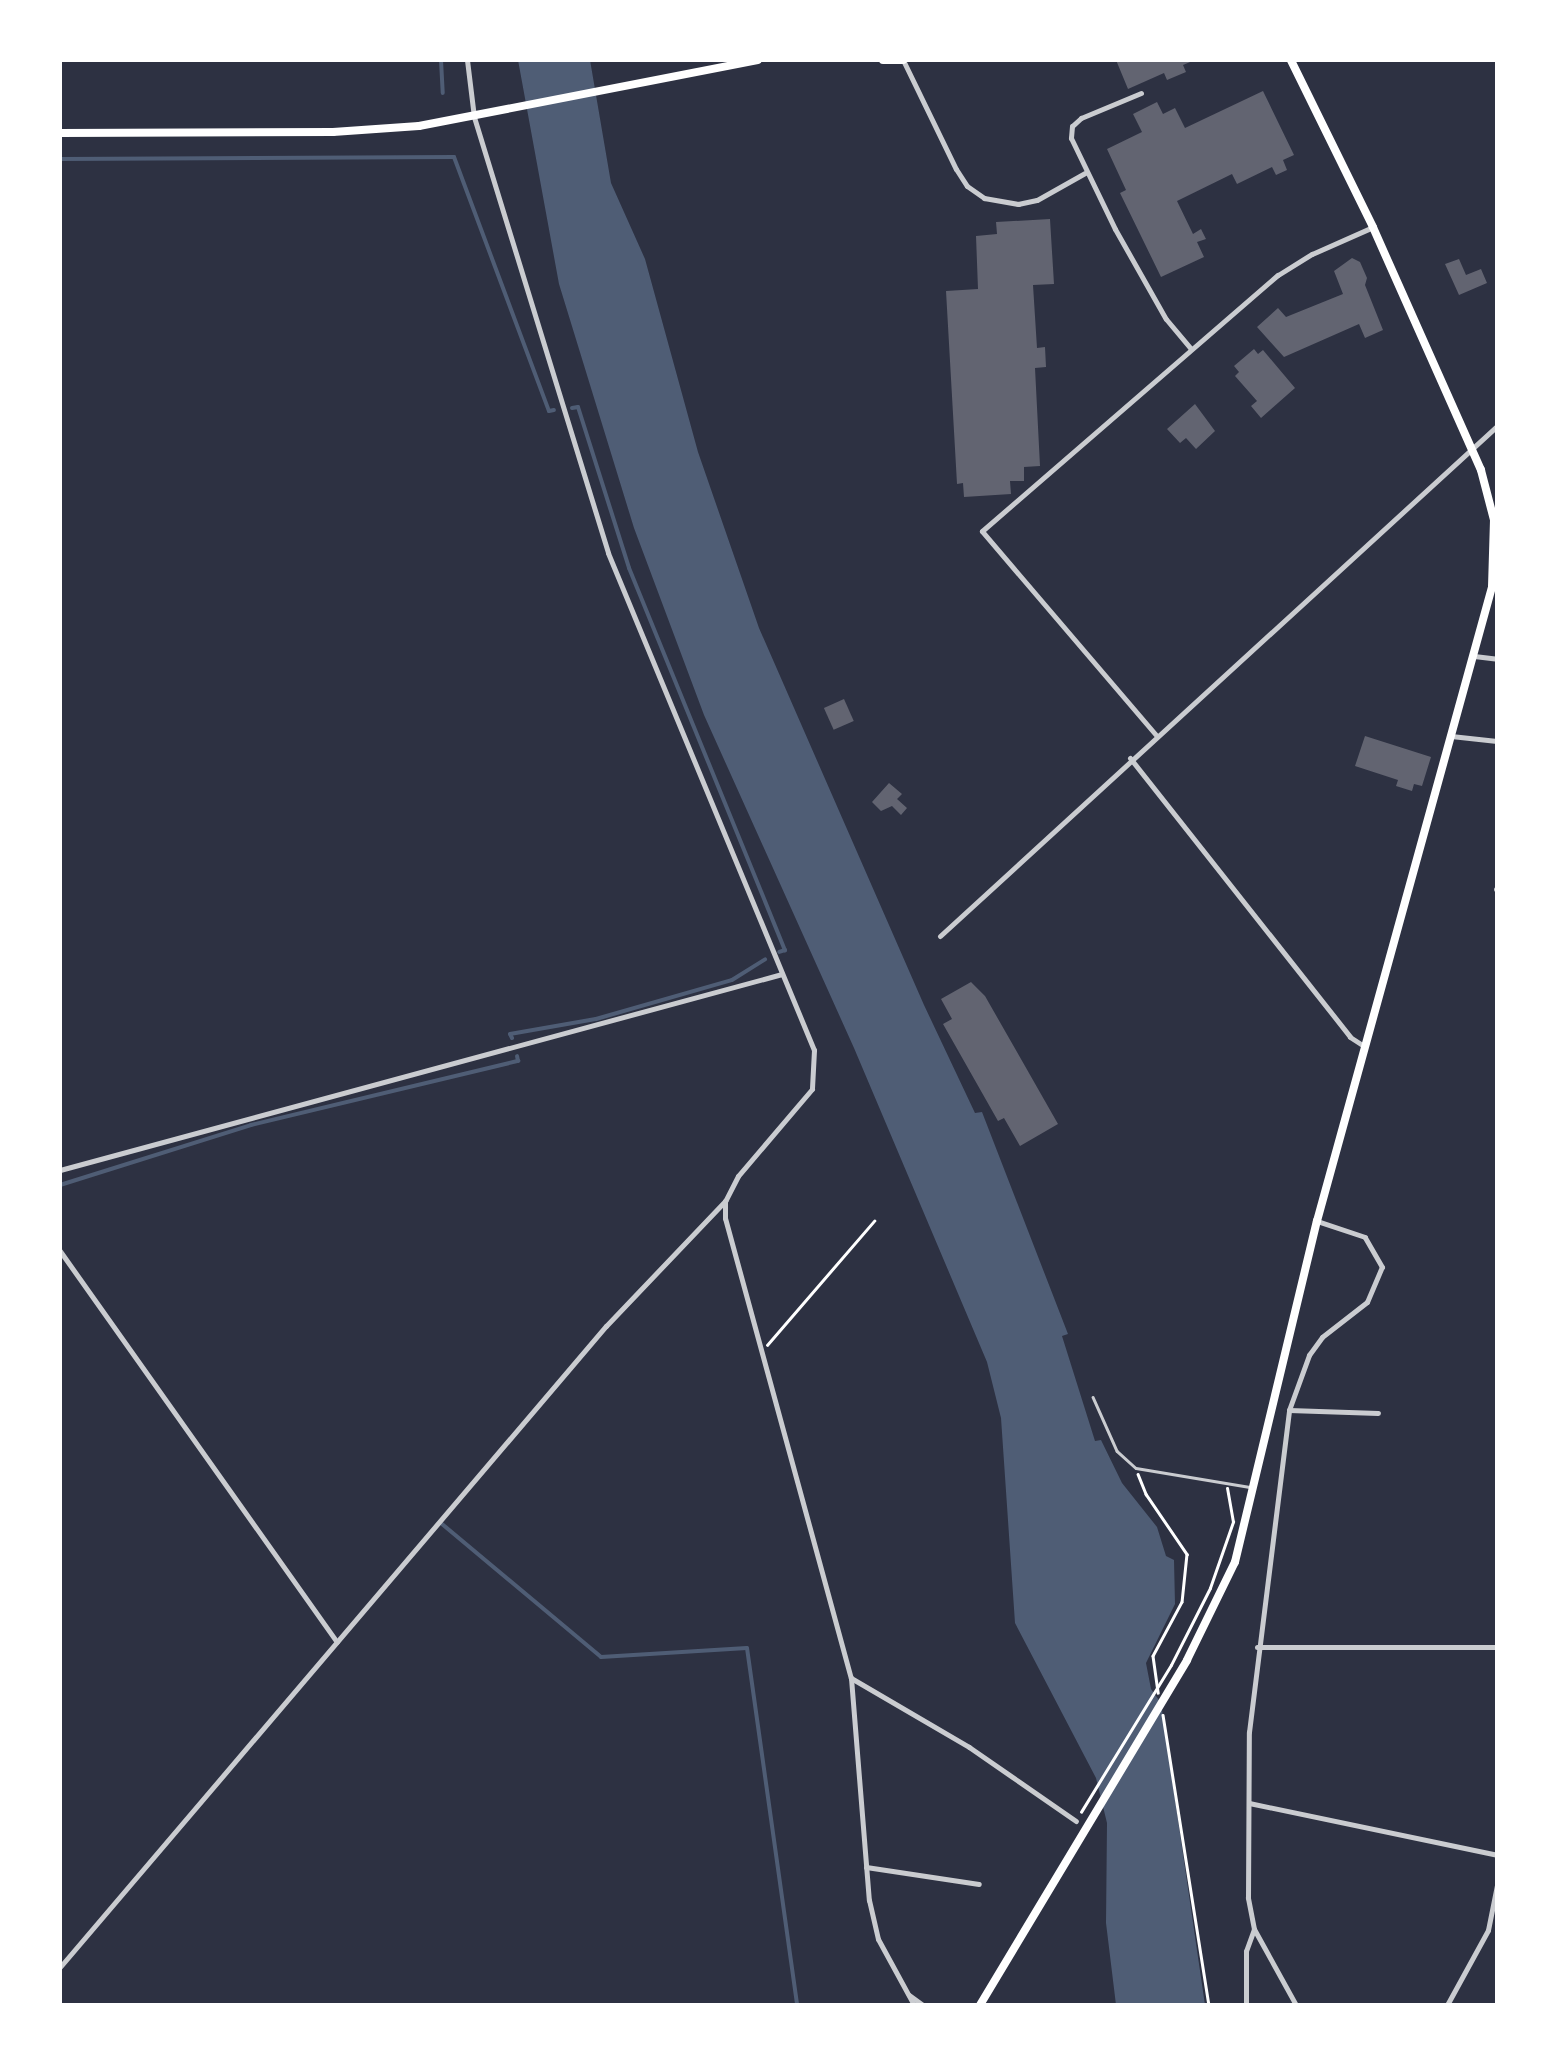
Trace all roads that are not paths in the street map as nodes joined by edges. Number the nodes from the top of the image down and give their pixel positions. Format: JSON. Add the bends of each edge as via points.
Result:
{"nodes":[{"id":1,"x":467,"y":60,"type":"edge"},
{"id":2,"x":758,"y":60,"type":"edge"},
{"id":3,"x":883,"y":60,"type":"edge"},
{"id":4,"x":903,"y":60,"type":"edge"},
{"id":5,"x":1290,"y":60,"type":"edge"},
{"id":6,"x":1141,"y":93,"type":"dead end"},
{"id":7,"x":474,"y":118,"type":"junction"},
{"id":8,"x":60,"y":133,"type":"edge"},
{"id":9,"x":1085,"y":173,"type":"junction"},
{"id":10,"x":1373,"y":227,"type":"junction"},
{"id":11,"x":1190,"y":348,"type":"junction"},
{"id":12,"x":1497,"y":426,"type":"edge"},
{"id":13,"x":1471,"y":449,"type":"junction"},
{"id":14,"x":1474,"y":656,"type":"junction"},
{"id":15,"x":1497,"y":659,"type":"edge"},
{"id":16,"x":1156,"y":736,"type":"junction"},
{"id":17,"x":1451,"y":736,"type":"junction"},
{"id":18,"x":1497,"y":741,"type":"edge"},
{"id":19,"x":1130,"y":758,"type":"junction"},
{"id":20,"x":940,"y":936,"type":"dead end"},
{"id":21,"x":782,"y":974,"type":"junction"},
{"id":22,"x":1367,"y":1047,"type":"junction"},
{"id":23,"x":60,"y":1170,"type":"edge"},
{"id":24,"x":726,"y":1202,"type":"junction"},
{"id":25,"x":1317,"y":1221,"type":"junction"},
{"id":26,"x":60,"y":1251,"type":"edge"},
{"id":27,"x":1093,"y":1397,"type":"dead end"},
{"id":28,"x":1289,"y":1410,"type":"junction"},
{"id":29,"x":1378,"y":1413,"type":"dead end"},
{"id":30,"x":1255,"y":1488,"type":"junction"},
{"id":31,"x":337,"y":1642,"type":"junction"},
{"id":32,"x":1257,"y":1647,"type":"junction"},
{"id":33,"x":1497,"y":1647,"type":"edge"},
{"id":34,"x":851,"y":1678,"type":"junction"},
{"id":35,"x":1249,"y":1803,"type":"junction"},
{"id":36,"x":1076,"y":1821,"type":"road end"},
{"id":37,"x":1497,"y":1855,"type":"edge"},
{"id":38,"x":866,"y":1866,"type":"junction"},
{"id":39,"x":979,"y":1884,"type":"dead end"},
{"id":40,"x":1497,"y":1885,"type":"edge"},
{"id":41,"x":1254,"y":1929,"type":"junction"},
{"id":42,"x":1488,"y":1930,"type":"junction"},
{"id":43,"x":1497,"y":1933,"type":"edge"},
{"id":44,"x":60,"y":1967,"type":"edge"},
{"id":45,"x":905,"y":1992,"type":"junction"},
{"id":46,"x":914,"y":2005,"type":"edge"},
{"id":47,"x":923,"y":2005,"type":"edge"},
{"id":48,"x":980,"y":2005,"type":"edge"},
{"id":49,"x":1246,"y":2005,"type":"edge"},
{"id":50,"x":1296,"y":2005,"type":"edge"},
{"id":51,"x":1447,"y":2005,"type":"edge"}],
"edges":[{"from":1,"to":7,"type":"street"},
{"from":2,"to":7,"type":"main road"},
{"from":3,"to":4,"type":"main road"},
{"from":4,"to":9,"type":"street","via":[[956,170],[984,198],[1037,200]]},
{"from":5,"to":10,"type":"main road"},
{"from":6,"to":9,"type":"street","via":[[1072,126]]},
{"from":7,"to":8,"type":"main road","via":[[333,132]]},
{"from":7,"to":21,"type":"street","via":[[608,552]]},
{"from":9,"to":11,"type":"street","via":[[1166,318]]},
{"from":10,"to":11,"type":"street","via":[[1278,275]]},
{"from":10,"to":13,"type":"main road"},
{"from":11,"to":16,"type":"street","via":[[982,531]]},
{"from":12,"to":13,"type":"street"},
{"from":13,"to":14,"type":"main road","via":[[1488,491],[1496,546]]},
{"from":13,"to":16,"type":"street"},
{"from":14,"to":15,"type":"street"},
{"from":14,"to":17,"type":"main road"},
{"from":16,"to":19,"type":"street"},
{"from":17,"to":18,"type":"street"},
{"from":17,"to":22,"type":"main road"},
{"from":19,"to":20,"type":"street"},
{"from":19,"to":22,"type":"street","via":[[1350,1037]]},
{"from":21,"to":23,"type":"street"},
{"from":21,"to":24,"type":"street","via":[[817,1070],[812,1089],[738,1176]]},
{"from":22,"to":25,"type":"main road"},
{"from":24,"to":31,"type":"street","via":[[606,1326]]},
{"from":24,"to":34,"type":"street"},
{"from":25,"to":28,"type":"street","via":[[1365,1236],[1382,1267],[1367,1302],[1309,1355]]},
{"from":25,"to":30,"type":"main road"},
{"from":26,"to":31,"type":"street"},
{"from":27,"to":30,"type":"lane","via":[[1117,1452],[1136,1468]]},
{"from":28,"to":29,"type":"street"},
{"from":28,"to":32,"type":"street"},
{"from":30,"to":48,"type":"main road","via":[[1217,1606]]},
{"from":31,"to":44,"type":"street"},
{"from":32,"to":33,"type":"street"},
{"from":32,"to":35,"type":"street"},
{"from":34,"to":36,"type":"street","via":[[969,1747]]},
{"from":34,"to":38,"type":"street"},
{"from":35,"to":37,"type":"street"},
{"from":35,"to":41,"type":"street"},
{"from":38,"to":39,"type":"street"},
{"from":38,"to":45,"type":"street","via":[[878,1939]]},
{"from":40,"to":42,"type":"street"},
{"from":41,"to":49,"type":"street","via":[[1246,1952]]},
{"from":41,"to":50,"type":"street"},
{"from":42,"to":43,"type":"street"},
{"from":42,"to":51,"type":"street"},
{"from":45,"to":46,"type":"street"},
{"from":45,"to":47,"type":"street"}]}
